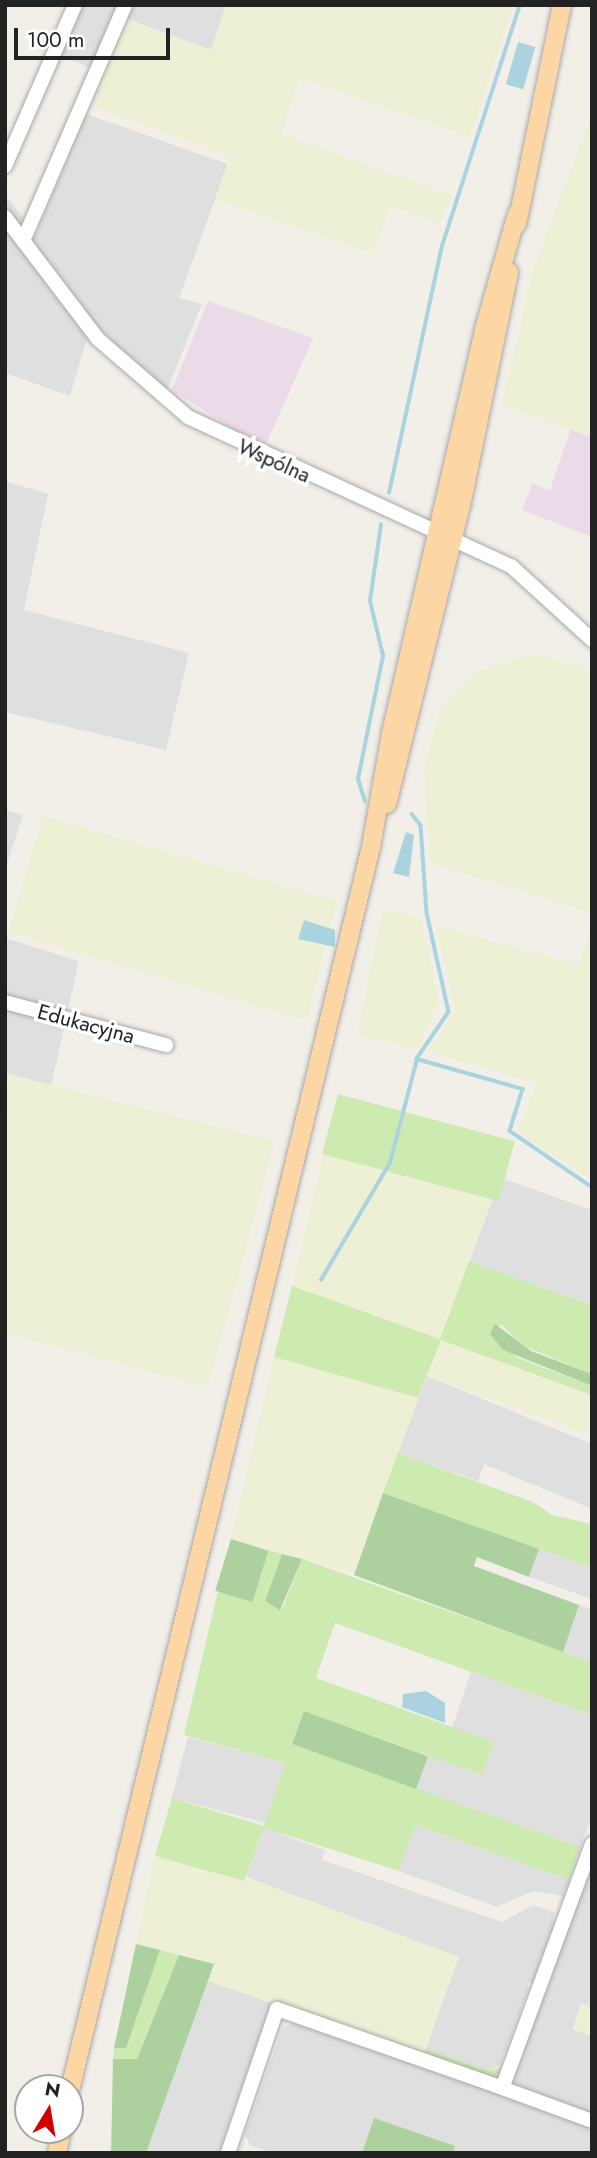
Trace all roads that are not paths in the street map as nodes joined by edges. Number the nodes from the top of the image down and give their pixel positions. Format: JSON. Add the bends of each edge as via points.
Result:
{"nodes":[{"id":1,"x":75,"y":5,"type":"edge"},
{"id":2,"x":125,"y":5,"type":"edge"},
{"id":3,"x":562,"y":5,"type":"edge"},
{"id":4,"x":5,"y":166,"type":"edge"},
{"id":5,"x":5,"y":217,"type":"edge"},
{"id":6,"x":23,"y":241,"type":"junction"},
{"id":7,"x":446,"y":535,"type":"junction"},
{"id":8,"x":592,"y":640,"type":"edge"},
{"id":9,"x":5,"y":1002,"type":"edge"},
{"id":10,"x":166,"y":1045,"type":"dead end"},
{"id":11,"x":592,"y":1844,"type":"edge"},
{"id":12,"x":74,"y":2074,"type":"edge"},
{"id":13,"x":502,"y":2088,"type":"junction"},
{"id":14,"x":592,"y":2121,"type":"edge"},
{"id":15,"x":228,"y":2153,"type":"edge"}],
"edges":[{"from":1,"to":4,"type":"street"},
{"from":2,"to":6,"type":"street"},
{"from":3,"to":7,"type":"main road"},
{"from":5,"to":6,"type":"street","name":"Wspólna"},
{"from":6,"to":7,"type":"street","name":"Wspólna","via":[[98,339],[188,417]]},
{"from":7,"to":8,"type":"street","name":"Wspólna","via":[[524,575]]},
{"from":7,"to":12,"type":"main road","via":[[405,738],[371,847]]},
{"from":9,"to":10,"type":"street","name":"Edukacyjna"},
{"from":11,"to":13,"type":"street"},
{"from":13,"to":14,"type":"street"},
{"from":13,"to":15,"type":"street","via":[[277,2008]]}]}
